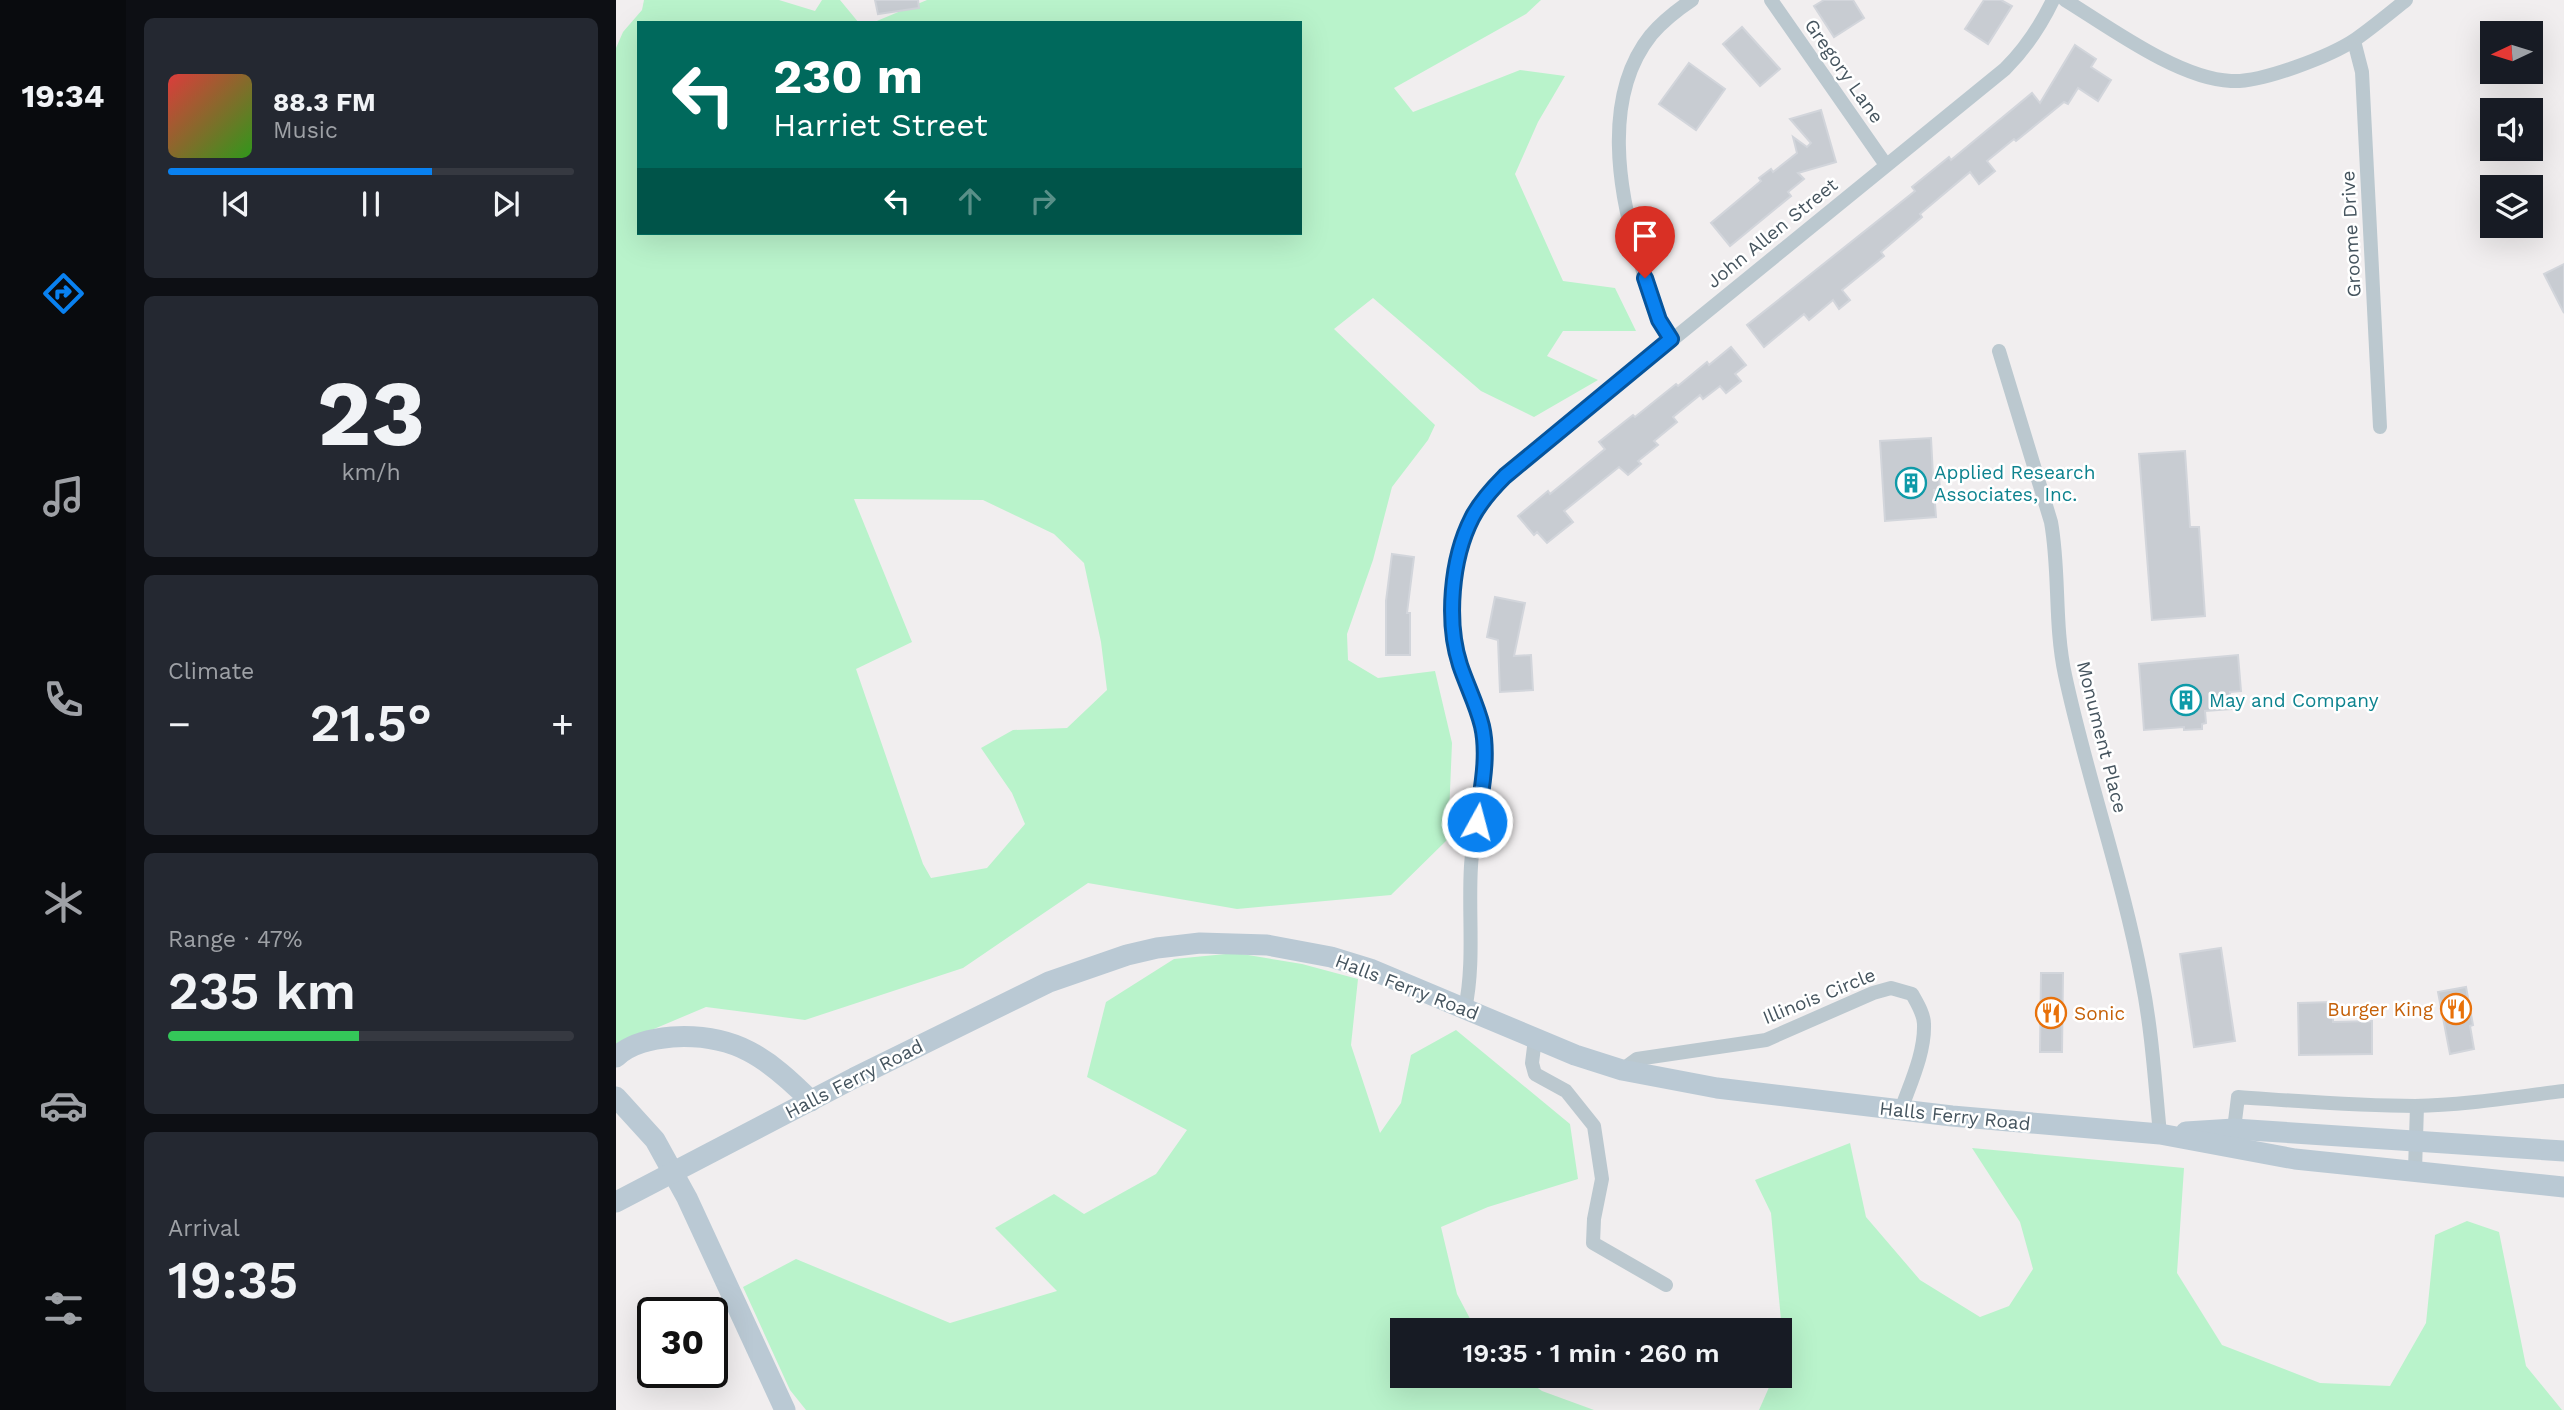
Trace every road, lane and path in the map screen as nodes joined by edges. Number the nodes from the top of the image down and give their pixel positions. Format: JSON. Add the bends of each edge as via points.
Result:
{"nodes":[{"id":1,"x":1692,"y":0,"type":"edge"},
{"id":2,"x":1771,"y":0,"type":"edge"},
{"id":3,"x":2053,"y":0,"type":"edge"},
{"id":4,"x":2065,"y":0,"type":"edge"},
{"id":5,"x":2406,"y":0,"type":"edge"},
{"id":6,"x":2354,"y":41,"type":"junction"},
{"id":7,"x":1886,"y":165,"type":"junction"},
{"id":8,"x":1671,"y":339,"type":"junction"},
{"id":9,"x":1999,"y":351,"type":"dead end"},
{"id":10,"x":2380,"y":427,"type":"dead end"},
{"id":11,"x":1465,"y":1009,"type":"junction"},
{"id":12,"x":1535,"y":1039,"type":"junction"},
{"id":13,"x":616,"y":1057,"type":"edge"},
{"id":14,"x":1622,"y":1070,"type":"junction"},
{"id":15,"x":2564,"y":1091,"type":"edge"},
{"id":16,"x":616,"y":1097,"type":"edge"},
{"id":17,"x":811,"y":1101,"type":"junction"},
{"id":18,"x":2417,"y":1106,"type":"junction"},
{"id":19,"x":1901,"y":1110,"type":"junction"},
{"id":20,"x":2234,"y":1129,"type":"junction"},
{"id":21,"x":2160,"y":1134,"type":"junction"},
{"id":22,"x":2417,"y":1141,"type":"junction"},
{"id":23,"x":2564,"y":1151,"type":"edge"},
{"id":24,"x":2415,"y":1170,"type":"junction"},
{"id":25,"x":2542,"y":1185,"type":"junction"},
{"id":26,"x":2564,"y":1187,"type":"edge"},
{"id":27,"x":2564,"y":1194,"type":"edge"},
{"id":28,"x":616,"y":1202,"type":"edge"},
{"id":29,"x":1665,"y":1285,"type":"dead end"},
{"id":30,"x":785,"y":1410,"type":"edge"}],
"edges":[{"from":1,"to":8,"type":"street","via":[[1652,34],[1639,52],[1624,95],[1618,154],[1632,235],[1659,320]]},
{"from":2,"to":7,"type":"street","name":"Gregory Lane"},
{"from":3,"to":7,"type":"street","name":"John Allen Street","via":[[2038,30],[2005,69]]},
{"from":4,"to":6,"type":"street","via":[[2157,56],[2229,81],[2279,73]]},
{"from":5,"to":6,"type":"street"},
{"from":6,"to":10,"type":"street","name":"Groome Drive","via":[[2362,72]]},
{"from":7,"to":8,"type":"street","name":"John Allen Street"},
{"from":8,"to":11,"type":"street","name":"John Allen Street","via":[[1505,476],[1471,518],[1461,545],[1454,636],[1459,664],[1483,727],[1485,759],[1471,864]]},
{"from":9,"to":21,"type":"street","name":"Monument Place","via":[[2051,522],[2065,676],[2142,980]]},
{"from":11,"to":12,"type":"street","name":"Halls Ferry Road"},
{"from":11,"to":17,"type":"street","name":"Halls Ferry Road","via":[[1370,969],[1294,949],[1231,943],[1157,948],[1049,982]]},
{"from":12,"to":14,"type":"street","name":"Halls Ferry Road"},
{"from":12,"to":29,"type":"street","via":[[1535,1074],[1566,1091],[1594,1126],[1602,1179],[1593,1243]]},
{"from":13,"to":17,"type":"street","via":[[664,1038],[727,1041],[765,1059]]},
{"from":14,"to":19,"type":"street","name":"Halls Ferry Road","via":[[1717,1088]]},
{"from":14,"to":19,"type":"street","name":"Illinois Circle","via":[[1637,1059],[1766,1040],[1891,988],[1912,994],[1924,1023],[1921,1050]]},
{"from":15,"to":18,"type":"street"},
{"from":16,"to":30,"type":"street","via":[[655,1140],[687,1198]]},
{"from":17,"to":28,"type":"street","name":"Halls Ferry Road"},
{"from":18,"to":20,"type":"street","via":[[2238,1097]]},
{"from":18,"to":22,"type":"street"},
{"from":19,"to":21,"type":"street","name":"Halls Ferry Road"},
{"from":20,"to":21,"type":"street","name":"Halls Ferry Road"},
{"from":20,"to":22,"type":"street","name":"Halls Ferry Road"},
{"from":21,"to":24,"type":"street","name":"Halls Ferry Road","via":[[2295,1159]]},
{"from":22,"to":23,"type":"street","name":"Halls Ferry Road"},
{"from":22,"to":24,"type":"street"},
{"from":24,"to":25,"type":"street","name":"Halls Ferry Road"},
{"from":25,"to":26,"type":"street","name":"Halls Ferry Road"},
{"from":25,"to":27,"type":"street"}]}
